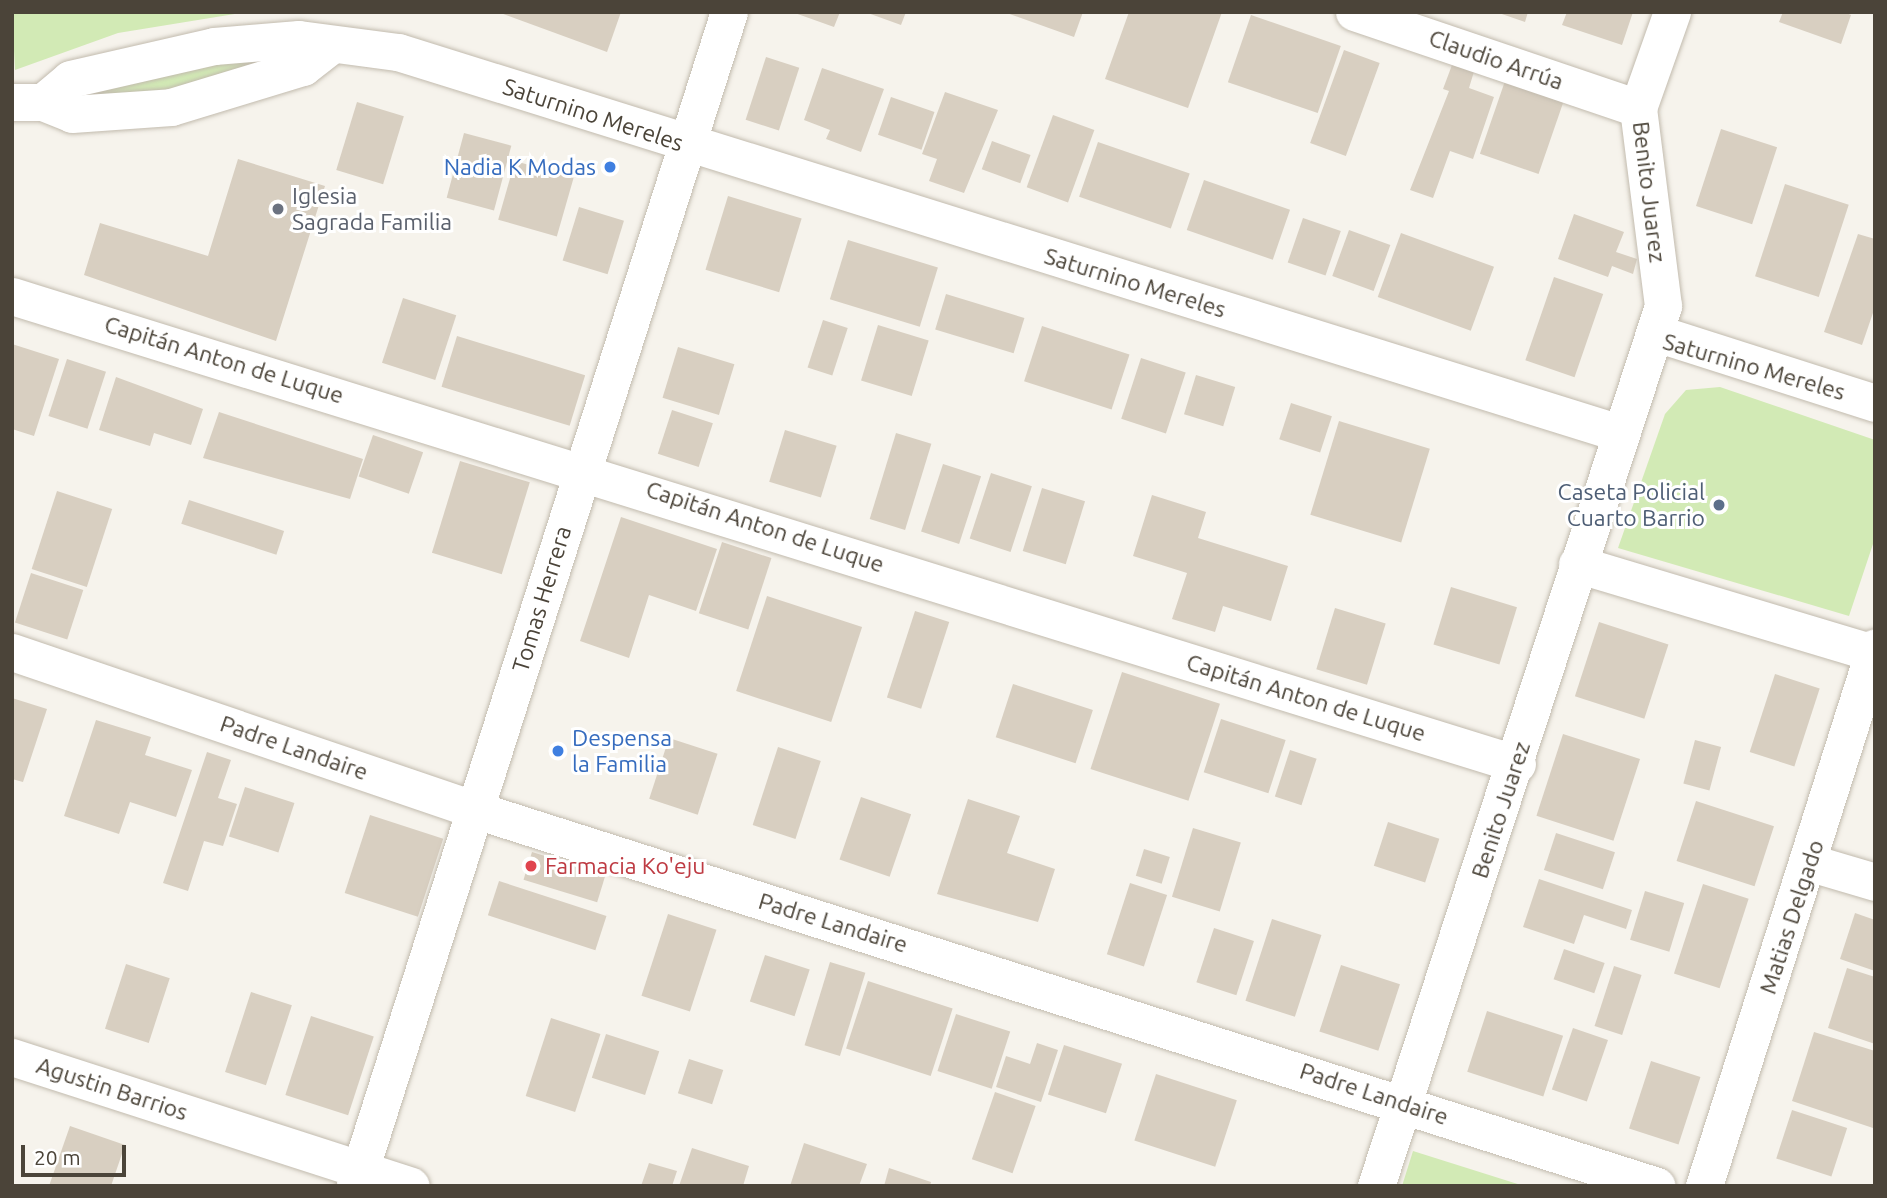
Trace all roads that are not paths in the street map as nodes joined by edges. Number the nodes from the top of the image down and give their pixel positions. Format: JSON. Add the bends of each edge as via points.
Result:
{"nodes":[{"id":1,"x":729,"y":12,"type":"edge"},
{"id":2,"x":1354,"y":12,"type":"edge"},
{"id":3,"x":1672,"y":12,"type":"edge"},
{"id":4,"x":329,"y":47,"type":"junction"},
{"id":5,"x":28,"y":102,"type":"edge"},
{"id":6,"x":1638,"y":108,"type":"junction"},
{"id":7,"x":686,"y":145,"type":"junction"},
{"id":8,"x":12,"y":296,"type":"edge"},
{"id":9,"x":1656,"y":333,"type":"junction"},
{"id":10,"x":1875,"y":403,"type":"edge"},
{"id":11,"x":1620,"y":433,"type":"junction"},
{"id":12,"x":583,"y":469,"type":"junction"},
{"id":13,"x":1577,"y":564,"type":"junction"},
{"id":14,"x":1874,"y":650,"type":"edge"},
{"id":15,"x":12,"y":652,"type":"edge"},
{"id":16,"x":1517,"y":764,"type":"junction"},
{"id":17,"x":476,"y":810,"type":"junction"},
{"id":18,"x":1811,"y":863,"type":"junction"},
{"id":19,"x":1875,"y":882,"type":"edge"},
{"id":20,"x":12,"y":1057,"type":"edge"},
{"id":21,"x":1401,"y":1104,"type":"junction"},
{"id":22,"x":358,"y":1177,"type":"edge"},
{"id":23,"x":411,"y":1186,"type":"edge"},
{"id":24,"x":1376,"y":1186,"type":"edge"},
{"id":25,"x":1657,"y":1186,"type":"edge"},
{"id":26,"x":1704,"y":1186,"type":"edge"}],
"edges":[{"from":1,"to":7,"type":"street","name":"Tomas Herrera"},
{"from":2,"to":6,"type":"street","name":"Claudio Arrúa"},
{"from":3,"to":6,"type":"street","name":"Benito Juarez"},
{"from":4,"to":5,"type":"street","name":"Saturnino Mereles","via":[[299,39],[171,54],[70,79]]},
{"from":4,"to":5,"type":"street","name":"Saturnino Mereles","via":[[303,67],[171,107],[72,114]]},
{"from":4,"to":7,"type":"street","name":"Saturnino Mereles","via":[[398,52]]},
{"from":6,"to":9,"type":"street","name":"Benito Juarez","via":[[1663,306]]},
{"from":7,"to":11,"type":"street","name":"Saturnino Mereles"},
{"from":7,"to":12,"type":"street","name":"Tomas Herrera"},
{"from":8,"to":12,"type":"street","name":"Capitán Anton de Luque"},
{"from":9,"to":10,"type":"street","name":"Saturnino Mereles"},
{"from":9,"to":11,"type":"street","name":"Saturnino Mereles"},
{"from":11,"to":13,"type":"street","name":"Benito Juarez"},
{"from":12,"to":16,"type":"street","name":"Capitán Anton de Luque"},
{"from":12,"to":17,"type":"street","name":"Tomas Herrera"},
{"from":13,"to":14,"type":"street"},
{"from":13,"to":16,"type":"street","name":"Benito Juarez"},
{"from":14,"to":18,"type":"street","name":"Matias Delgado"},
{"from":15,"to":17,"type":"street","name":"Padre Landaire"},
{"from":16,"to":21,"type":"street","name":"Benito Juarez"},
{"from":17,"to":21,"type":"street","name":"Padre Landaire"},
{"from":17,"to":22,"type":"street","name":"Tomas Herrera"},
{"from":18,"to":19,"type":"street"},
{"from":18,"to":26,"type":"street","name":"Matias Delgado"},
{"from":20,"to":22,"type":"street","name":"Agustin Barrios"},
{"from":21,"to":24,"type":"street","name":"Benito Juarez"},
{"from":21,"to":25,"type":"street","name":"Padre Landaire"},
{"from":22,"to":23,"type":"street","name":"Agustin Barrios"}]}
